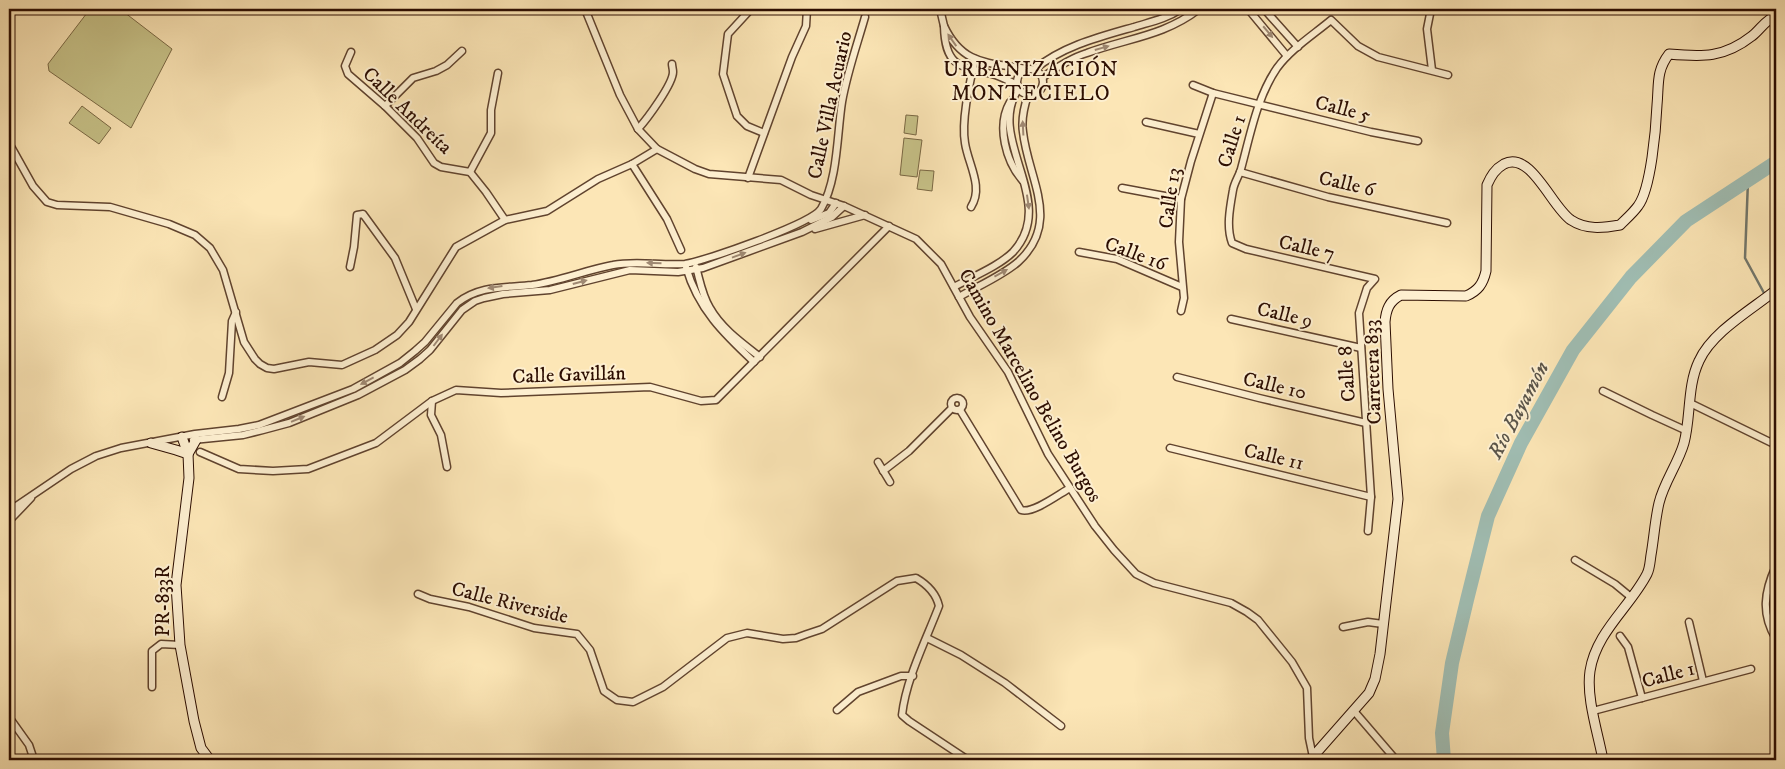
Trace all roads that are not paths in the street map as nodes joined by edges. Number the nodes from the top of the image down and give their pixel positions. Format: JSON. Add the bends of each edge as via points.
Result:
{"nodes":[{"id":1,"x":585,"y":9,"type":"edge"},
{"id":2,"x":751,"y":9,"type":"edge"},
{"id":3,"x":807,"y":9,"type":"edge"},
{"id":4,"x":940,"y":9,"type":"edge"},
{"id":5,"x":1181,"y":9,"type":"edge"},
{"id":6,"x":1199,"y":9,"type":"edge"},
{"id":7,"x":1248,"y":9,"type":"edge"},
{"id":8,"x":1264,"y":9,"type":"edge"},
{"id":9,"x":1431,"y":9,"type":"edge"},
{"id":10,"x":1776,"y":16,"type":"edge"},
{"id":11,"x":864,"y":17,"type":"dead end"},
{"id":12,"x":944,"y":26,"type":"junction"},
{"id":13,"x":1298,"y":47,"type":"junction"},
{"id":14,"x":462,"y":51,"type":"dead end"},
{"id":15,"x":351,"y":52,"type":"dead end"},
{"id":16,"x":1287,"y":56,"type":"junction"},
{"id":17,"x":975,"y":59,"type":"junction"},
{"id":18,"x":672,"y":64,"type":"dead end"},
{"id":19,"x":1027,"y":69,"type":"junction"},
{"id":20,"x":1035,"y":69,"type":"junction"},
{"id":21,"x":1432,"y":70,"type":"junction"},
{"id":22,"x":972,"y":71,"type":"junction"},
{"id":23,"x":498,"y":73,"type":"dead end"},
{"id":24,"x":1448,"y":75,"type":"dead end"},
{"id":25,"x":1043,"y":77,"type":"junction"},
{"id":26,"x":1193,"y":85,"type":"dead end"},
{"id":27,"x":1018,"y":86,"type":"junction"},
{"id":28,"x":1213,"y":93,"type":"junction"},
{"id":29,"x":1028,"y":95,"type":"junction"},
{"id":30,"x":1260,"y":103,"type":"junction"},
{"id":31,"x":385,"y":106,"type":"junction"},
{"id":32,"x":1146,"y":122,"type":"dead end"},
{"id":33,"x":638,"y":129,"type":"junction"},
{"id":34,"x":764,"y":133,"type":"junction"},
{"id":35,"x":1199,"y":134,"type":"junction"},
{"id":36,"x":1418,"y":141,"type":"dead end"},
{"id":37,"x":9,"y":143,"type":"edge"},
{"id":38,"x":658,"y":149,"type":"junction"},
{"id":39,"x":632,"y":164,"type":"junction"},
{"id":40,"x":470,"y":172,"type":"junction"},
{"id":41,"x":1240,"y":172,"type":"junction"},
{"id":42,"x":748,"y":178,"type":"junction"},
{"id":43,"x":1122,"y":188,"type":"dead end"},
{"id":44,"x":825,"y":199,"type":"junction"},
{"id":45,"x":1181,"y":199,"type":"junction"},
{"id":46,"x":836,"y":203,"type":"junction"},
{"id":47,"x":844,"y":206,"type":"junction"},
{"id":48,"x":971,"y":206,"type":"dead end"},
{"id":49,"x":865,"y":215,"type":"junction"},
{"id":50,"x":506,"y":220,"type":"junction"},
{"id":51,"x":1447,"y":223,"type":"dead end"},
{"id":52,"x":798,"y":224,"type":"junction"},
{"id":53,"x":889,"y":226,"type":"junction"},
{"id":54,"x":802,"y":232,"type":"junction"},
{"id":55,"x":1232,"y":243,"type":"joint"},
{"id":56,"x":681,"y":250,"type":"dead end"},
{"id":57,"x":1079,"y":252,"type":"dead end"},
{"id":58,"x":694,"y":262,"type":"junction"},
{"id":59,"x":685,"y":264,"type":"junction"},
{"id":60,"x":350,"y":267,"type":"dead end"},
{"id":61,"x":696,"y":270,"type":"junction"},
{"id":62,"x":687,"y":271,"type":"junction"},
{"id":63,"x":1375,"y":279,"type":"joint"},
{"id":64,"x":954,"y":287,"type":"junction"},
{"id":65,"x":1182,"y":287,"type":"junction"},
{"id":66,"x":1776,"y":290,"type":"edge"},
{"id":67,"x":959,"y":297,"type":"junction"},
{"id":68,"x":416,"y":309,"type":"junction"},
{"id":69,"x":236,"y":311,"type":"junction"},
{"id":70,"x":1181,"y":311,"type":"dead end"},
{"id":71,"x":1231,"y":319,"type":"dead end"},
{"id":72,"x":1361,"y":348,"type":"junction"},
{"id":73,"x":757,"y":360,"type":"junction"},
{"id":74,"x":1178,"y":377,"type":"dead end"},
{"id":75,"x":1604,"y":390,"type":"dead end"},
{"id":76,"x":222,"y":397,"type":"dead end"},
{"id":77,"x":432,"y":401,"type":"junction"},
{"id":78,"x":1690,"y":403,"type":"junction"},
{"id":79,"x":952,"y":408,"type":"junction"},
{"id":80,"x":960,"y":410,"type":"junction"},
{"id":81,"x":1366,"y":423,"type":"junction"},
{"id":82,"x":1687,"y":430,"type":"junction"},
{"id":83,"x":182,"y":438,"type":"junction"},
{"id":84,"x":196,"y":440,"type":"junction"},
{"id":85,"x":151,"y":443,"type":"junction"},
{"id":86,"x":1776,"y":444,"type":"edge"},
{"id":87,"x":1170,"y":448,"type":"dead end"},
{"id":88,"x":200,"y":452,"type":"dead end"},
{"id":89,"x":188,"y":454,"type":"junction"},
{"id":90,"x":878,"y":462,"type":"dead end"},
{"id":91,"x":447,"y":467,"type":"dead end"},
{"id":92,"x":884,"y":471,"type":"junction"},
{"id":93,"x":890,"y":482,"type":"dead end"},
{"id":94,"x":1070,"y":488,"type":"junction"},
{"id":95,"x":31,"y":497,"type":"junction"},
{"id":96,"x":1371,"y":497,"type":"junction"},
{"id":97,"x":9,"y":511,"type":"edge"},
{"id":98,"x":10,"y":520,"type":"edge"},
{"id":99,"x":1368,"y":531,"type":"dead end"},
{"id":100,"x":1575,"y":560,"type":"dead end"},
{"id":101,"x":1776,"y":566,"type":"edge"},
{"id":102,"x":418,"y":594,"type":"dead end"},
{"id":103,"x":1632,"y":598,"type":"junction"},
{"id":104,"x":1689,"y":622,"type":"dead end"},
{"id":105,"x":1383,"y":624,"type":"junction"},
{"id":106,"x":1343,"y":627,"type":"dead end"},
{"id":107,"x":1620,"y":636,"type":"dead end"},
{"id":108,"x":927,"y":638,"type":"junction"},
{"id":109,"x":1776,"y":639,"type":"edge"},
{"id":110,"x":180,"y":645,"type":"junction"},
{"id":111,"x":1751,"y":668,"type":"dead end"},
{"id":112,"x":912,"y":676,"type":"junction"},
{"id":113,"x":1703,"y":681,"type":"junction"},
{"id":114,"x":152,"y":687,"type":"dead end"},
{"id":115,"x":1642,"y":698,"type":"junction"},
{"id":116,"x":837,"y":710,"type":"dead end"},
{"id":117,"x":1354,"y":711,"type":"junction"},
{"id":118,"x":1593,"y":711,"type":"junction"},
{"id":119,"x":9,"y":717,"type":"edge"},
{"id":120,"x":1061,"y":726,"type":"dead end"},
{"id":121,"x":1312,"y":758,"type":"edge"},
{"id":122,"x":34,"y":760,"type":"edge"},
{"id":123,"x":210,"y":760,"type":"edge"},
{"id":124,"x":968,"y":760,"type":"edge"},
{"id":125,"x":1396,"y":760,"type":"edge"},
{"id":126,"x":1603,"y":760,"type":"edge"}],
"edges":[{"from":1,"to":33,"type":"street","name":"Camino Marcelino Belino Burgos","via":[[619,93]]},
{"from":2,"to":34,"type":"street","via":[[728,34],[723,74],[736,116],[747,126]]},
{"from":3,"to":34,"type":"street","via":[[806,26]]},
{"from":4,"to":12,"type":"street"},
{"from":5,"to":20,"type":"street","via":[[1164,18],[1082,43],[1049,58]]},
{"from":25,"to":6,"type":"street","one_way":true,"via":[[1087,53],[1175,26]]},
{"from":7,"to":16,"type":"street","one_way":true},
{"from":8,"to":13,"type":"street"},
{"from":9,"to":21,"type":"street","via":[[1427,28]]},
{"from":10,"to":105,"type":"street","name":"Carretera 833","via":[[1737,47],[1703,57],[1669,54],[1661,64],[1646,190],[1639,206],[1620,226],[1586,228],[1570,220],[1527,167],[1508,162],[1498,167],[1487,185],[1486,271],[1484,282],[1476,292],[1466,296],[1401,295],[1389,304],[1385,322],[1388,390],[1398,499]]},
{"from":11,"to":44,"type":"street","name":"Calle Villa Acuario","via":[[842,100],[835,167]]},
{"from":17,"to":12,"type":"street","one_way":true,"via":[[962,52]]},
{"from":12,"to":22,"type":"street","via":[[948,53],[965,69]]},
{"from":13,"to":16,"type":"street","name":"Calle 1"},
{"from":13,"to":21,"type":"street","name":"Calle 1","via":[[1331,20],[1358,46],[1378,57]]},
{"from":14,"to":31,"type":"street","via":[[442,68],[413,78]]},
{"from":15,"to":31,"type":"street","name":"Calle Andreíta","via":[[345,66],[348,74]]},
{"from":16,"to":30,"type":"street","name":"Calle 1","via":[[1272,76]]},
{"from":17,"to":19,"type":"street"},
{"from":17,"to":22,"type":"street"},
{"from":18,"to":33,"type":"street","via":[[673,72],[666,89]]},
{"from":19,"to":20,"type":"street"},
{"from":19,"to":27,"type":"street","via":[[1018,77]]},
{"from":20,"to":25,"type":"street"},
{"from":21,"to":24,"type":"street"},
{"from":22,"to":27,"type":"street","via":[[994,74]]},
{"from":22,"to":48,"type":"street","via":[[964,135],[976,188]]},
{"from":23,"to":40,"type":"street","via":[[491,110],[491,133]]},
{"from":25,"to":29,"type":"street","via":[[1040,92]]},
{"from":26,"to":28,"type":"street","name":"Calle 5"},
{"from":27,"to":29,"type":"street"},
{"from":27,"to":64,"type":"street","one_way":true,"via":[[1013,97],[1009,127],[1029,203],[1029,220],[1017,246],[1006,258]]},
{"from":28,"to":30,"type":"street","name":"Calle 5"},
{"from":28,"to":35,"type":"street","name":"Calle 13"},
{"from":67,"to":29,"type":"street","one_way":true,"via":[[1010,268],[1034,243],[1038,232],[1040,202],[1023,133]]},
{"from":30,"to":36,"type":"street","name":"Calle 5"},
{"from":30,"to":41,"type":"street","name":"Calle 1"},
{"from":31,"to":40,"type":"street","name":"Calle Andreíta","via":[[417,138],[434,163]]},
{"from":32,"to":35,"type":"street"},
{"from":33,"to":38,"type":"street","name":"Camino Marcelino Belino Burgos"},
{"from":34,"to":42,"type":"street"},
{"from":35,"to":45,"type":"street","name":"Calle 13"},
{"from":37,"to":69,"type":"street","via":[[33,186],[47,202],[110,207],[195,235],[210,248],[223,270]]},
{"from":38,"to":39,"type":"street"},
{"from":38,"to":42,"type":"street","name":"Camino Marcelino Belino Burgos","via":[[709,174]]},
{"from":39,"to":50,"type":"street","via":[[598,179],[547,211]]},
{"from":39,"to":56,"type":"street","via":[[667,219]]},
{"from":40,"to":50,"type":"street"},
{"from":41,"to":51,"type":"street","name":"Calle 6"},
{"from":41,"to":55,"type":"street","name":"Calle 1","via":[[1233,187],[1230,207]]},
{"from":42,"to":44,"type":"street","name":"Camino Marcelino Belino Burgos","via":[[781,180]]},
{"from":43,"to":45,"type":"street"},
{"from":44,"to":46,"type":"street","name":"Camino Marcelino Belino Burgos"},
{"from":44,"to":52,"type":"street","via":[[818,213]]},
{"from":45,"to":65,"type":"street","name":"Calle 13"},
{"from":46,"to":47,"type":"street","name":"Camino Marcelino Belino Burgos"},
{"from":46,"to":52,"type":"street","via":[[824,216]]},
{"from":47,"to":49,"type":"street","name":"Camino Marcelino Belino Burgos"},
{"from":47,"to":54,"type":"street","via":[[832,217]]},
{"from":49,"to":53,"type":"street","name":"Camino Marcelino Belino Burgos"},
{"from":49,"to":54,"type":"street"},
{"from":50,"to":68,"type":"street","via":[[456,247]]},
{"from":52,"to":58,"type":"street"},
{"from":53,"to":64,"type":"street","name":"Camino Marcelino Belino Burgos","via":[[916,239],[941,264]]},
{"from":53,"to":73,"type":"street","name":"Calle Gavillán"},
{"from":61,"to":54,"type":"street","one_way":true},
{"from":55,"to":63,"type":"street","name":"Calle 7"},
{"from":57,"to":65,"type":"street","name":"Calle 16","via":[[1116,258]]},
{"from":58,"to":59,"type":"street"},
{"from":58,"to":61,"type":"street"},
{"from":59,"to":62,"type":"street"},
{"from":59,"to":83,"type":"street","one_way":true,"via":[[625,263],[545,282],[479,291],[457,303],[415,351],[394,367],[353,389],[259,425]]},
{"from":60,"to":68,"type":"street","via":[[356,215],[363,214],[395,258]]},
{"from":61,"to":62,"type":"street"},
{"from":61,"to":73,"type":"street","via":[[710,309]]},
{"from":62,"to":73,"type":"street","via":[[705,310],[721,330]]},
{"from":84,"to":62,"type":"street","one_way":true,"via":[[243,435],[289,423],[358,395],[420,359],[462,310],[484,298],[550,290],[630,270]]},
{"from":63,"to":72,"type":"street","name":"Calle 8","via":[[1366,288],[1359,313]]},
{"from":64,"to":67,"type":"street","name":"Camino Marcelino Belino Burgos"},
{"from":65,"to":70,"type":"street","name":"Calle 13"},
{"from":66,"to":78,"type":"street","via":[[1717,336],[1706,350],[1698,362]]},
{"from":67,"to":94,"type":"street","name":"Camino Marcelino Belino Burgos","via":[[1008,372],[1048,454]]},
{"from":68,"to":69,"type":"street","via":[[397,335],[362,357],[342,365],[309,362],[274,369],[255,359],[238,327]]},
{"from":69,"to":76,"type":"street","via":[[232,321],[229,373]]},
{"from":71,"to":72,"type":"street","name":"Calle 9"},
{"from":72,"to":81,"type":"street","name":"Calle 8"},
{"from":73,"to":77,"type":"street","name":"Calle Gavillán","via":[[716,400],[700,401],[650,387],[501,393],[456,390]]},
{"from":74,"to":81,"type":"street","name":"Calle 10"},
{"from":75,"to":82,"type":"street"},
{"from":77,"to":88,"type":"street","name":"Calle Gavillán","via":[[376,443],[308,469],[239,469]]},
{"from":77,"to":91,"type":"street","via":[[431,415],[441,435]]},
{"from":78,"to":82,"type":"street"},
{"from":78,"to":86,"type":"street"},
{"from":79,"to":80,"type":"street"},
{"from":79,"to":80,"type":"street","via":[[951,402],[958,397],[964,403]]},
{"from":79,"to":92,"type":"street"},
{"from":80,"to":94,"type":"street","via":[[1021,510],[1033,510]]},
{"from":81,"to":96,"type":"street","name":"Calle 8"},
{"from":82,"to":103,"type":"street","via":[[1680,457],[1660,502],[1648,572]]},
{"from":83,"to":84,"type":"street"},
{"from":83,"to":85,"type":"street"},
{"from":83,"to":89,"type":"street","name":"PR-833R","number":"PR-833R"},
{"from":84,"to":89,"type":"street"},
{"from":85,"to":89,"type":"street"},
{"from":85,"to":95,"type":"street","via":[[96,456]]},
{"from":87,"to":96,"type":"street","name":"Calle 11"},
{"from":89,"to":110,"type":"street","name":"PR-833R","number":"PR-833R","via":[[189,478],[176,585]]},
{"from":90,"to":92,"type":"street"},
{"from":92,"to":93,"type":"street"},
{"from":94,"to":121,"type":"street","name":"Camino Marcelino Belino Burgos","via":[[1109,544],[1136,574],[1154,583],[1231,603],[1258,620],[1292,662],[1307,688]]},
{"from":95,"to":97,"type":"street"},
{"from":95,"to":98,"type":"street"},
{"from":96,"to":99,"type":"street","name":"Calle 8"},
{"from":100,"to":103,"type":"street","via":[[1616,584]]},
{"from":101,"to":109,"type":"street","via":[[1765,600],[1769,626]]},
{"from":102,"to":108,"type":"street","name":"Calle Riverside","via":[[534,628],[577,634],[590,650],[604,691],[617,700],[633,702],[663,687],[727,638],[747,633],[796,638],[822,629],[897,581],[916,578],[937,597],[939,606]]},
{"from":103,"to":118,"type":"street","via":[[1604,635],[1594,655],[1589,682]]},
{"from":104,"to":113,"type":"street"},
{"from":105,"to":106,"type":"street","via":[[1368,622]]},
{"from":105,"to":117,"type":"street","name":"Carretera 833","via":[[1375,679],[1369,693]]},
{"from":107,"to":115,"type":"street","via":[[1628,647]]},
{"from":108,"to":112,"type":"street","name":"Calle Riverside"},
{"from":108,"to":120,"type":"street","via":[[1005,683]]},
{"from":110,"to":114,"type":"street","via":[[161,644],[152,651]]},
{"from":110,"to":123,"type":"street","name":"PR-833R","number":"PR-833R","via":[[201,748]]},
{"from":111,"to":113,"type":"street","name":"Calle 1"},
{"from":112,"to":116,"type":"street","via":[[901,676],[858,692]]},
{"from":112,"to":124,"type":"street","name":"Calle Riverside","via":[[902,715]]},
{"from":113,"to":115,"type":"street","name":"Calle 1"},
{"from":115,"to":118,"type":"street","name":"Calle 1"},
{"from":117,"to":121,"type":"street","name":"Carretera 833"},
{"from":117,"to":125,"type":"street"},
{"from":118,"to":126,"type":"street"},
{"from":119,"to":122,"type":"street","via":[[29,745]]}]}
